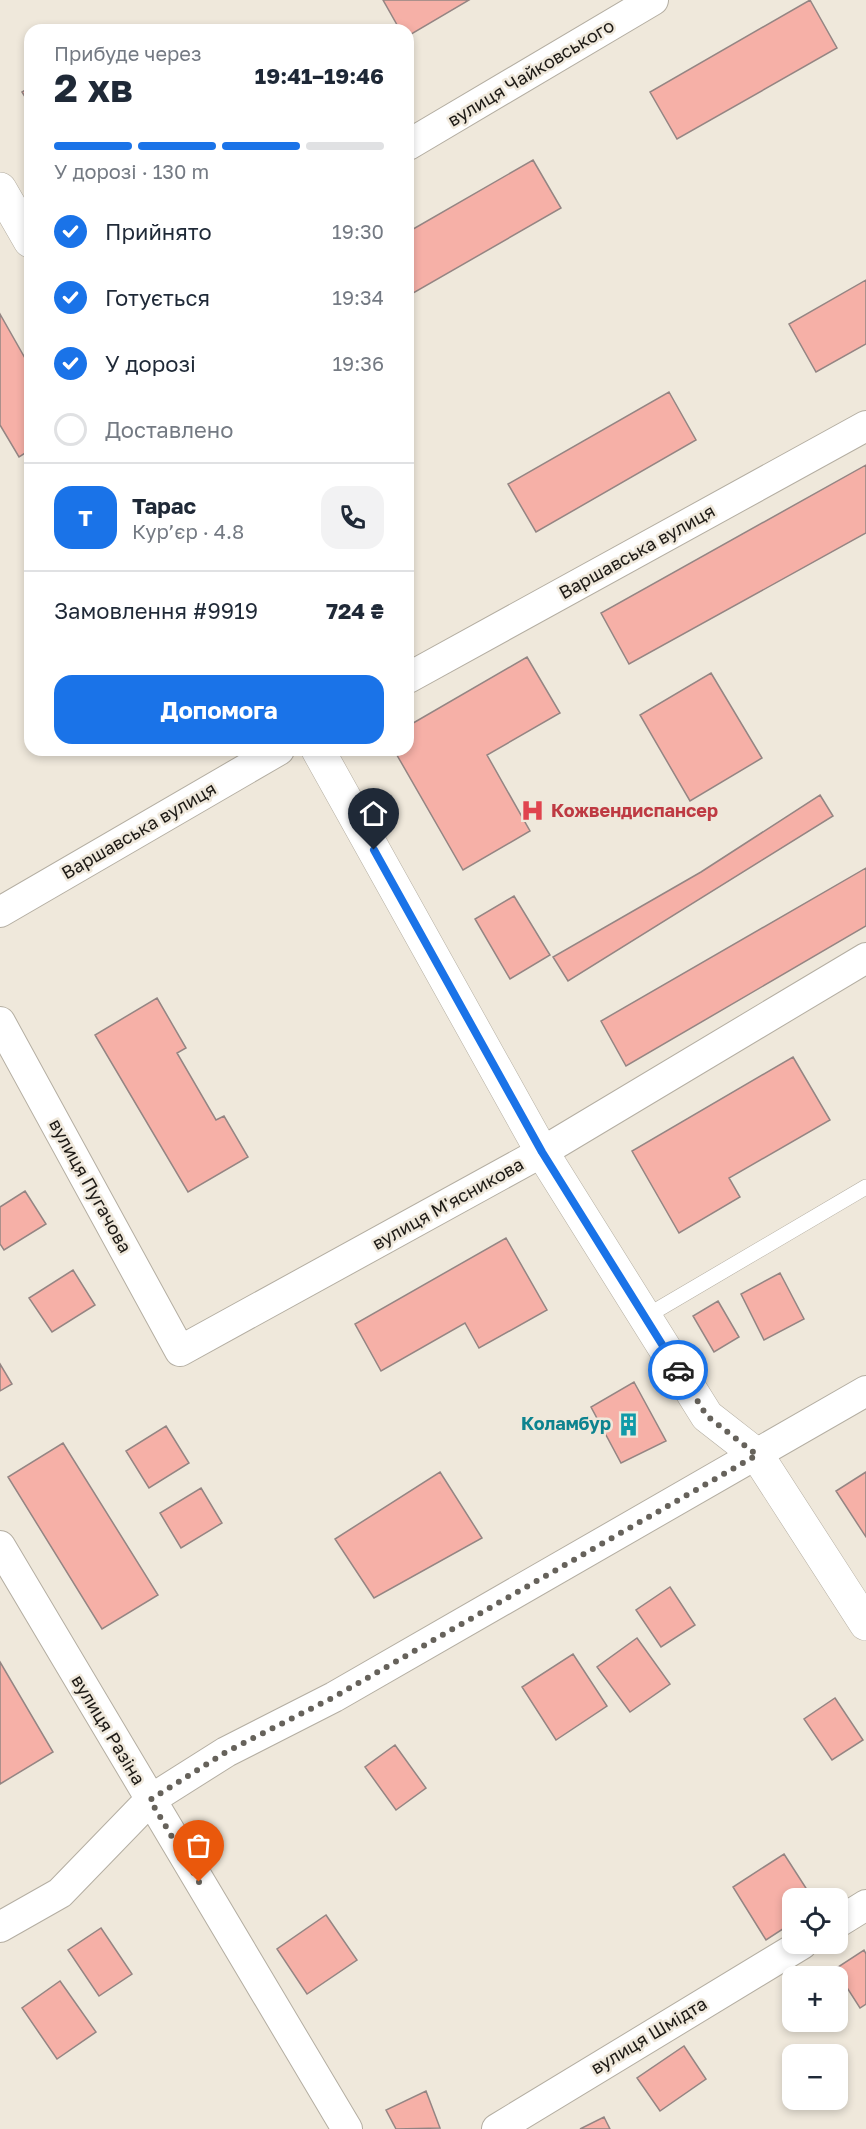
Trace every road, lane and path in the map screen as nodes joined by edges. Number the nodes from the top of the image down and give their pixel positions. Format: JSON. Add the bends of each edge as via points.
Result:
{"nodes":[{"id":1,"x":653,"y":0,"type":"edge"},
{"id":2,"x":414,"y":141,"type":"edge"},
{"id":3,"x":0,"y":189,"type":"edge"},
{"id":4,"x":24,"y":231,"type":"edge"},
{"id":5,"x":866,"y":426,"type":"edge"},
{"id":6,"x":414,"y":675,"type":"edge"},
{"id":7,"x":269,"y":756,"type":"edge"},
{"id":8,"x":321,"y":756,"type":"edge"},
{"id":9,"x":0,"y":912,"type":"edge"},
{"id":10,"x":866,"y":958,"type":"edge"},
{"id":11,"x":0,"y":1022,"type":"edge"},
{"id":12,"x":542,"y":1152,"type":"junction"},
{"id":13,"x":866,"y":1187,"type":"edge"},
{"id":14,"x":645,"y":1317,"type":"junction"},
{"id":15,"x":180,"y":1351,"type":"joint"},
{"id":16,"x":866,"y":1391,"type":"edge"},
{"id":17,"x":757,"y":1455,"type":"junction"},
{"id":18,"x":0,"y":1546,"type":"edge"},
{"id":19,"x":866,"y":1624,"type":"edge"},
{"id":20,"x":150,"y":1800,"type":"junction"},
{"id":21,"x":866,"y":1905,"type":"edge"},
{"id":22,"x":848,"y":1916,"type":"edge"},
{"id":23,"x":0,"y":1927,"type":"edge"},
{"id":24,"x":786,"y":1954,"type":"edge"},
{"id":25,"x":347,"y":2129,"type":"edge"},
{"id":26,"x":497,"y":2129,"type":"edge"}],
"edges":[{"from":1,"to":2,"type":"street","name":"вулиця Чайковського"},
{"from":3,"to":4,"type":"street"},
{"from":5,"to":6,"type":"street","name":"Варшавська вулиця"},
{"from":7,"to":9,"type":"street","name":"Варшавська вулиця"},
{"from":8,"to":12,"type":"street"},
{"from":10,"to":12,"type":"street","name":"вулиця М'ясникова"},
{"from":11,"to":15,"type":"street","name":"вулиця Пугачова"},
{"from":12,"to":14,"type":"street"},
{"from":12,"to":15,"type":"street","name":"вулиця М'ясникова"},
{"from":13,"to":14,"type":"lane"},
{"from":14,"to":17,"type":"street","via":[[707,1416]]},
{"from":16,"to":17,"type":"street"},
{"from":17,"to":19,"type":"street"},
{"from":17,"to":20,"type":"street","via":[[334,1697],[226,1752]]},
{"from":18,"to":20,"type":"street","name":"вулиця Разіна"},
{"from":20,"to":23,"type":"street","via":[[60,1893]]},
{"from":20,"to":25,"type":"street","name":"вулиця Разіна"},
{"from":21,"to":22,"type":"street"},
{"from":24,"to":26,"type":"street","name":"вулиця Шмідта"}]}
